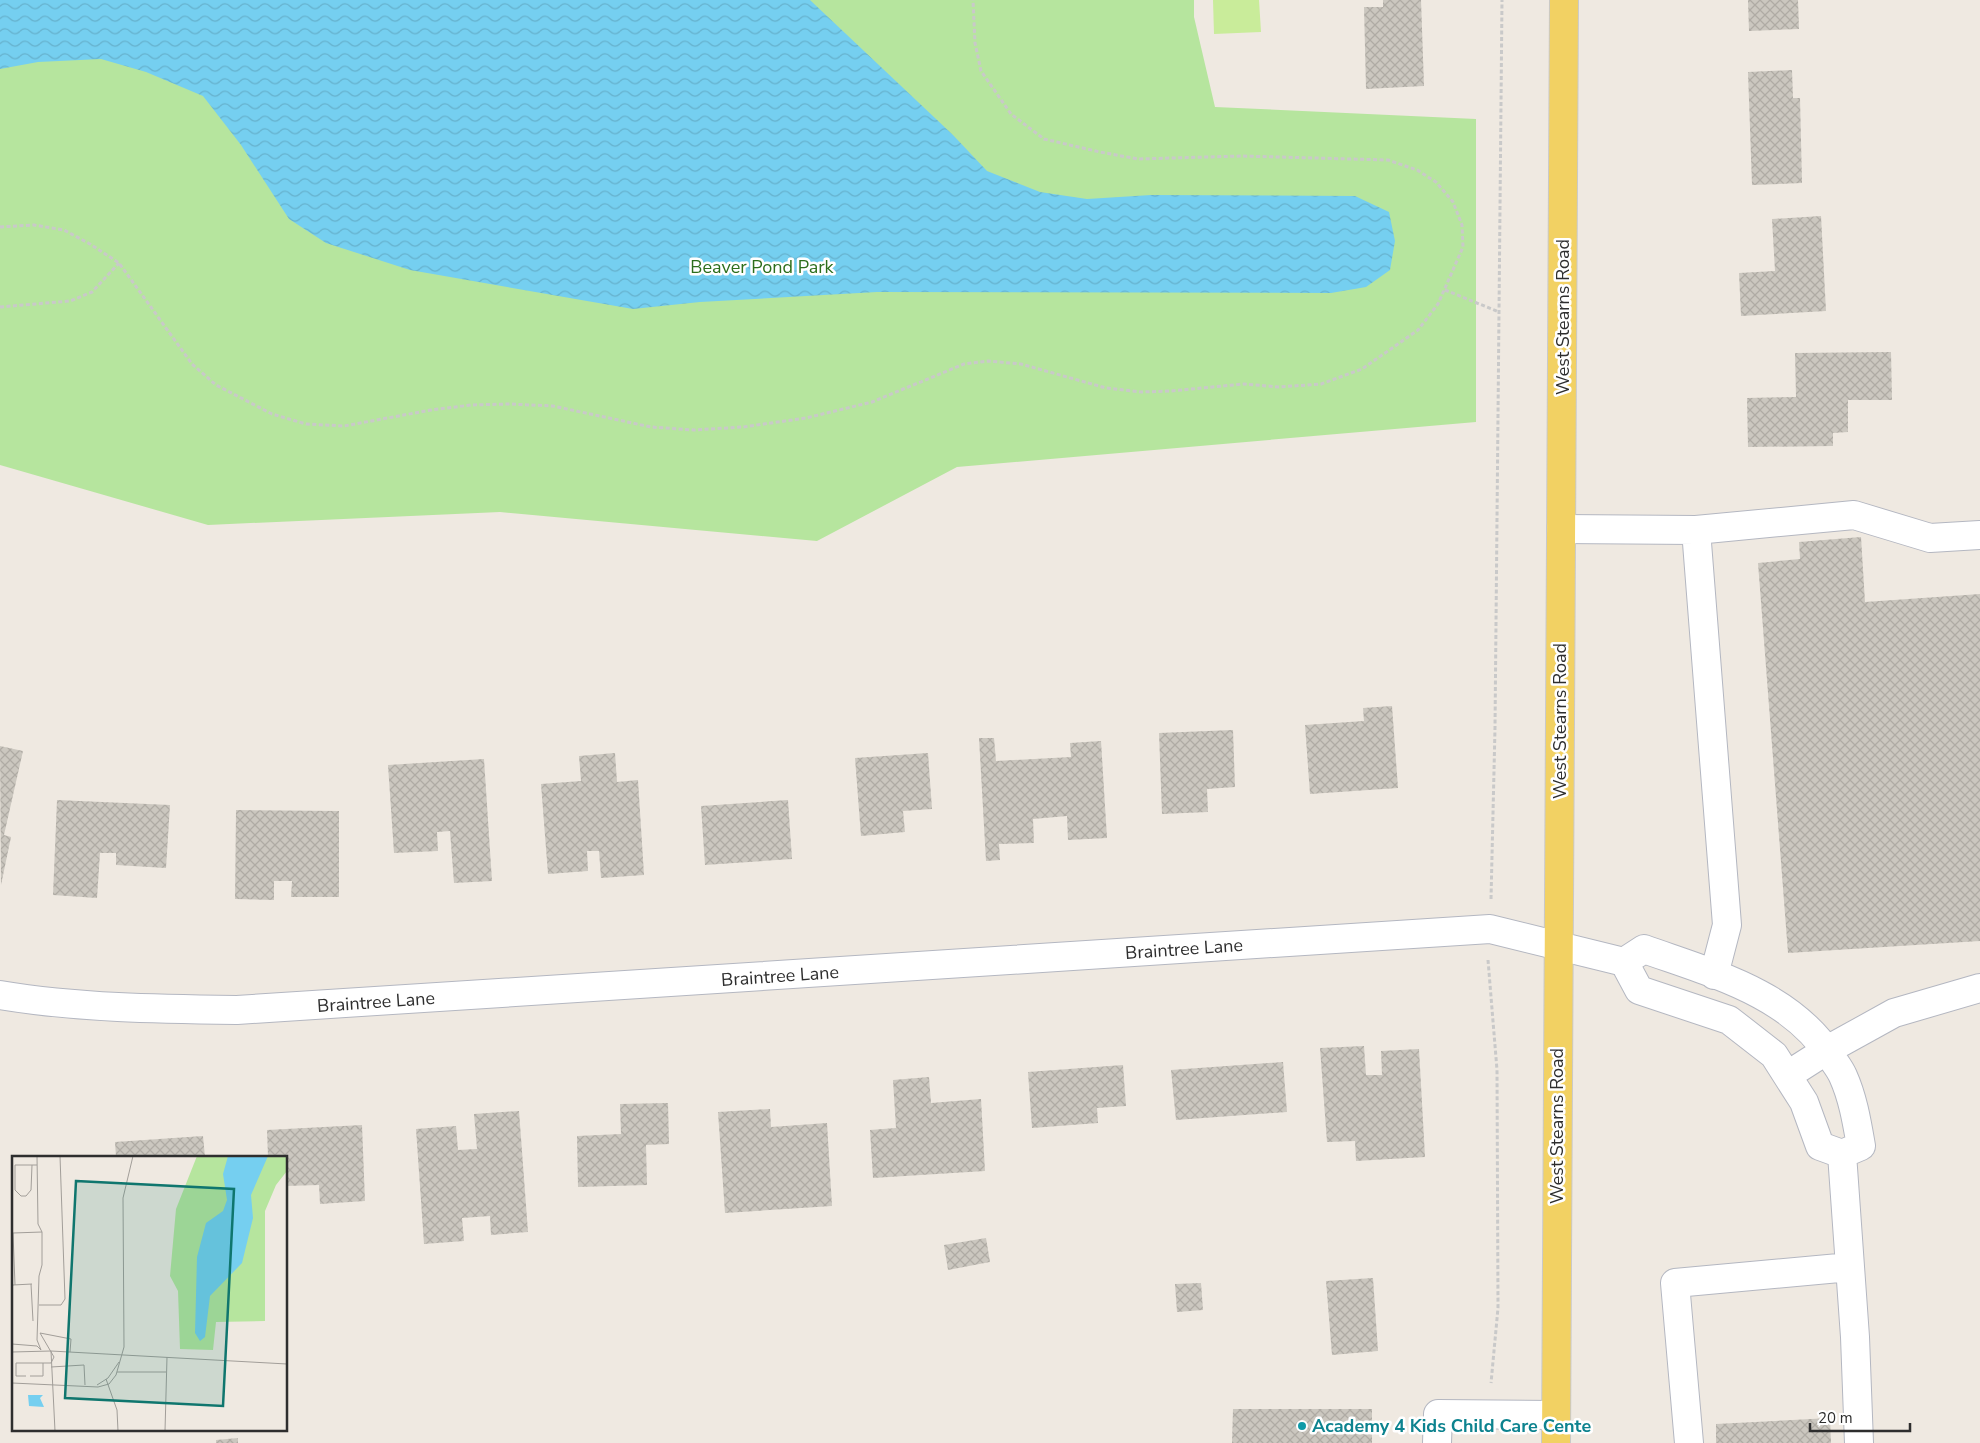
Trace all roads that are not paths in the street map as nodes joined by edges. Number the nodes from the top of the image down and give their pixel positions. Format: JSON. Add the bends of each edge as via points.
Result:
{"nodes":[{"id":1,"x":1564,"y":0,"type":"edge"},
{"id":2,"x":1561,"y":529,"type":"junction"},
{"id":3,"x":1696,"y":530,"type":"junction"},
{"id":4,"x":1980,"y":534,"type":"edge"},
{"id":5,"x":1558,"y":945,"type":"junction"},
{"id":6,"x":1624,"y":962,"type":"junction"},
{"id":7,"x":1714,"y":975,"type":"junction"},
{"id":8,"x":1980,"y":988,"type":"edge"},
{"id":9,"x":0,"y":995,"type":"edge"},
{"id":10,"x":1827,"y":1050,"type":"junction"},
{"id":11,"x":1788,"y":1075,"type":"junction"},
{"id":12,"x":1842,"y":1154,"type":"junction"},
{"id":13,"x":1850,"y":1267,"type":"junction"},
{"id":14,"x":1556,"y":1415,"type":"junction"},
{"id":15,"x":1437,"y":1443,"type":"edge"},
{"id":16,"x":1556,"y":1443,"type":"edge"},
{"id":17,"x":1689,"y":1443,"type":"edge"},
{"id":18,"x":1859,"y":1443,"type":"edge"}],
"edges":[{"from":1,"to":2,"type":"main road","name":"West Stearns Road"},
{"from":2,"to":3,"type":"street"},
{"from":2,"to":5,"type":"main road","name":"West Stearns Road"},
{"from":3,"to":4,"type":"street","via":[[1854,515],[1930,538]]},
{"from":3,"to":7,"type":"street","via":[[1727,925]]},
{"from":5,"to":6,"type":"street","name":"Braintree Lane"},
{"from":5,"to":9,"type":"street","name":"Braintree Lane","via":[[1490,929],[257,1009],[136,1008]]},
{"from":5,"to":14,"type":"main road","name":"West Stearns Road"},
{"from":6,"to":7,"type":"street","via":[[1644,949]]},
{"from":6,"to":11,"type":"street","via":[[1639,990],[1729,1020],[1774,1055]]},
{"from":7,"to":10,"type":"street","via":[[1772,1001],[1806,1027]]},
{"from":8,"to":10,"type":"street","via":[[1894,1013]]},
{"from":10,"to":11,"type":"street"},
{"from":10,"to":12,"type":"street","via":[[1843,1075],[1861,1146]]},
{"from":11,"to":12,"type":"street","via":[[1804,1102],[1820,1146]]},
{"from":12,"to":13,"type":"street"},
{"from":13,"to":17,"type":"street","via":[[1675,1283]]},
{"from":13,"to":18,"type":"street"},
{"from":14,"to":15,"type":"street","via":[[1438,1414]]},
{"from":14,"to":16,"type":"main road","name":"West Stearns Road"}]}
